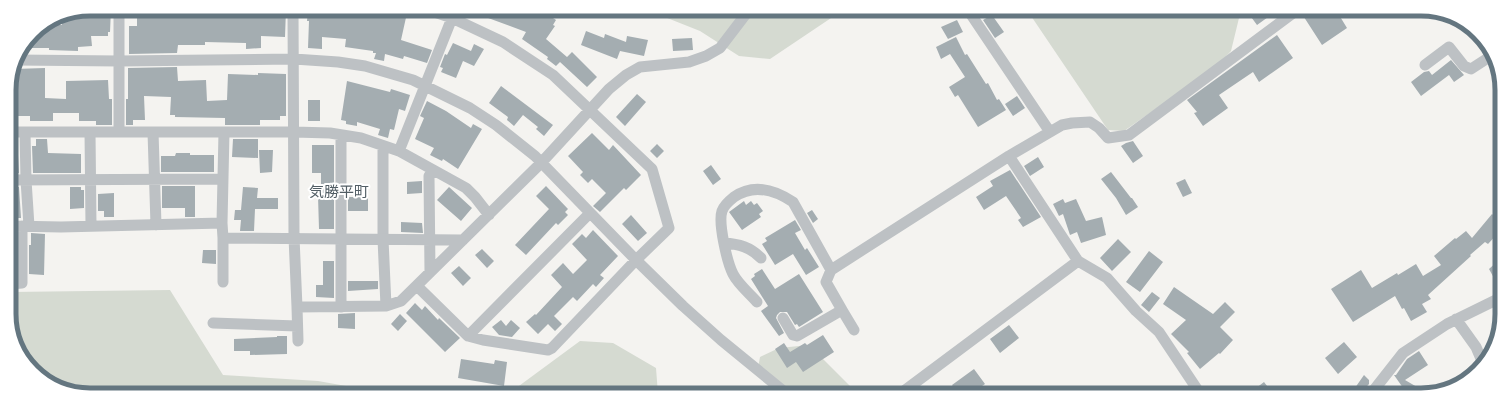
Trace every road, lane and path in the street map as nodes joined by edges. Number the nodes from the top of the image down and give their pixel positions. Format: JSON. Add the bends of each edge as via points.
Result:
{"nodes":[{"id":1,"x":119,"y":16,"type":"edge"},
{"id":2,"x":293,"y":16,"type":"edge"},
{"id":3,"x":446,"y":16,"type":"edge"},
{"id":4,"x":745,"y":16,"type":"edge"},
{"id":5,"x":972,"y":16,"type":"edge"},
{"id":6,"x":1289,"y":16,"type":"edge"},
{"id":7,"x":452,"y":18,"type":"junction"},
{"id":8,"x":1488,"y":58,"type":"edge"},
{"id":9,"x":294,"y":59,"type":"junction"},
{"id":10,"x":23,"y":60,"type":"edge"},
{"id":11,"x":119,"y":61,"type":"junction"},
{"id":12,"x":1424,"y":65,"type":"dead end"},
{"id":13,"x":425,"y":86,"type":"junction"},
{"id":14,"x":590,"y":109,"type":"junction"},
{"id":15,"x":16,"y":132,"type":"edge"},
{"id":16,"x":25,"y":132,"type":"junction"},
{"id":17,"x":90,"y":132,"type":"junction"},
{"id":18,"x":119,"y":132,"type":"junction"},
{"id":19,"x":153,"y":132,"type":"junction"},
{"id":20,"x":224,"y":132,"type":"junction"},
{"id":21,"x":294,"y":132,"type":"junction"},
{"id":22,"x":1050,"y":132,"type":"junction"},
{"id":23,"x":341,"y":135,"type":"junction"},
{"id":24,"x":383,"y":146,"type":"junction"},
{"id":25,"x":399,"y":152,"type":"junction"},
{"id":26,"x":1009,"y":156,"type":"junction"},
{"id":27,"x":541,"y":163,"type":"junction"},
{"id":28,"x":433,"y":170,"type":"junction"},
{"id":29,"x":155,"y":178,"type":"junction"},
{"id":30,"x":90,"y":179,"type":"junction"},
{"id":31,"x":223,"y":179,"type":"junction"},
{"id":32,"x":16,"y":180,"type":"edge"},
{"id":33,"x":26,"y":180,"type":"junction"},
{"id":34,"x":590,"y":213,"type":"junction"},
{"id":35,"x":489,"y":215,"type":"junction"},
{"id":36,"x":222,"y":223,"type":"junction"},
{"id":37,"x":156,"y":225,"type":"junction"},
{"id":38,"x":16,"y":226,"type":"edge"},
{"id":39,"x":26,"y":226,"type":"junction"},
{"id":40,"x":91,"y":226,"type":"junction"},
{"id":41,"x":294,"y":237,"type":"junction"},
{"id":42,"x":223,"y":238,"type":"junction"},
{"id":43,"x":341,"y":238,"type":"junction"},
{"id":44,"x":383,"y":239,"type":"junction"},
{"id":45,"x":430,"y":239,"type":"junction"},
{"id":46,"x":463,"y":240,"type":"junction"},
{"id":47,"x":724,"y":243,"type":"junction"},
{"id":48,"x":761,"y":258,"type":"dead end"},
{"id":49,"x":636,"y":260,"type":"junction"},
{"id":50,"x":1078,"y":261,"type":"junction"},
{"id":51,"x":831,"y":270,"type":"junction"},
{"id":52,"x":430,"y":272,"type":"junction"},
{"id":53,"x":223,"y":282,"type":"dead end"},
{"id":54,"x":16,"y":284,"type":"edge"},
{"id":55,"x":417,"y":286,"type":"junction"},
{"id":56,"x":1495,"y":300,"type":"edge"},
{"id":57,"x":757,"y":302,"type":"dead end"},
{"id":58,"x":386,"y":306,"type":"junction"},
{"id":59,"x":297,"y":307,"type":"junction"},
{"id":60,"x":341,"y":307,"type":"junction"},
{"id":61,"x":842,"y":310,"type":"junction"},
{"id":62,"x":783,"y":318,"type":"dead end"},
{"id":63,"x":1456,"y":319,"type":"junction"},
{"id":64,"x":213,"y":323,"type":"dead end"},
{"id":65,"x":297,"y":326,"type":"junction"},
{"id":66,"x":854,"y":330,"type":"dead end"},
{"id":67,"x":468,"y":336,"type":"junction"},
{"id":68,"x":298,"y":341,"type":"dead end"},
{"id":69,"x":1481,"y":358,"type":"edge"},
{"id":70,"x":780,"y":388,"type":"edge"},
{"id":71,"x":908,"y":388,"type":"edge"},
{"id":72,"x":1196,"y":388,"type":"edge"},
{"id":73,"x":1376,"y":388,"type":"edge"}],
"edges":[{"from":1,"to":11,"type":"street"},
{"from":2,"to":9,"type":"street"},
{"from":3,"to":7,"type":"street"},
{"from":4,"to":14,"type":"street","via":[[717,50],[689,62],[633,70],[609,89]]},
{"from":5,"to":22,"type":"street"},
{"from":6,"to":22,"type":"street","via":[[1129,135],[1108,138],[1095,124],[1085,122],[1062,125]]},
{"from":7,"to":13,"type":"street"},
{"from":7,"to":14,"type":"street","via":[[503,42],[546,71]]},
{"from":8,"to":12,"type":"street","via":[[1471,69],[1464,66],[1449,47]]},
{"from":9,"to":11,"type":"street"},
{"from":9,"to":13,"type":"street","via":[[365,66]]},
{"from":9,"to":21,"type":"street"},
{"from":10,"to":11,"type":"street"},
{"from":11,"to":18,"type":"street"},
{"from":13,"to":25,"type":"street"},
{"from":13,"to":27,"type":"street","via":[[470,108],[506,133]]},
{"from":14,"to":27,"type":"street"},
{"from":14,"to":49,"type":"street","via":[[652,169],[669,228]]},
{"from":15,"to":16,"type":"street"},
{"from":16,"to":17,"type":"street"},
{"from":16,"to":33,"type":"street"},
{"from":17,"to":18,"type":"street"},
{"from":17,"to":30,"type":"street"},
{"from":18,"to":19,"type":"street"},
{"from":19,"to":20,"type":"street"},
{"from":19,"to":29,"type":"street"},
{"from":20,"to":21,"type":"street"},
{"from":20,"to":31,"type":"street"},
{"from":21,"to":23,"type":"street"},
{"from":21,"to":41,"type":"street"},
{"from":22,"to":26,"type":"street"},
{"from":23,"to":24,"type":"street","via":[[361,138]]},
{"from":23,"to":43,"type":"street"},
{"from":24,"to":25,"type":"street"},
{"from":24,"to":44,"type":"street"},
{"from":25,"to":28,"type":"street"},
{"from":26,"to":50,"type":"street"},
{"from":26,"to":51,"type":"street"},
{"from":27,"to":34,"type":"street"},
{"from":27,"to":35,"type":"street"},
{"from":28,"to":35,"type":"street","via":[[466,188]]},
{"from":28,"to":45,"type":"street","via":[[429,176]]},
{"from":29,"to":30,"type":"street"},
{"from":29,"to":31,"type":"street"},
{"from":29,"to":37,"type":"street"},
{"from":30,"to":33,"type":"street"},
{"from":30,"to":40,"type":"street"},
{"from":31,"to":36,"type":"street"},
{"from":32,"to":33,"type":"street"},
{"from":33,"to":39,"type":"street"},
{"from":34,"to":49,"type":"street"},
{"from":34,"to":67,"type":"street"},
{"from":35,"to":46,"type":"street"},
{"from":36,"to":37,"type":"street"},
{"from":36,"to":42,"type":"street"},
{"from":37,"to":40,"type":"street"},
{"from":38,"to":39,"type":"street"},
{"from":39,"to":40,"type":"street"},
{"from":39,"to":54,"type":"street","via":[[22,283]]},
{"from":41,"to":42,"type":"street"},
{"from":41,"to":43,"type":"street"},
{"from":41,"to":59,"type":"street"},
{"from":42,"to":53,"type":"street"},
{"from":43,"to":44,"type":"street"},
{"from":43,"to":60,"type":"street"},
{"from":44,"to":45,"type":"street"},
{"from":44,"to":58,"type":"street"},
{"from":45,"to":46,"type":"street"},
{"from":45,"to":52,"type":"street"},
{"from":46,"to":52,"type":"street"},
{"from":47,"to":48,"type":"street","via":[[743,246]]},
{"from":47,"to":51,"type":"street","via":[[721,222],[724,207],[742,193],[753,189],[772,191],[784,195],[793,202]]},
{"from":47,"to":57,"type":"street","via":[[732,274]]},
{"from":49,"to":67,"type":"street","via":[[548,350]]},
{"from":49,"to":70,"type":"street","via":[[720,340]]},
{"from":50,"to":71,"type":"street"},
{"from":50,"to":72,"type":"street","via":[[1107,278],[1136,311],[1159,332]]},
{"from":51,"to":61,"type":"street","via":[[826,282]]},
{"from":52,"to":55,"type":"street"},
{"from":55,"to":58,"type":"street","via":[[401,301]]},
{"from":55,"to":67,"type":"street"},
{"from":56,"to":63,"type":"street"},
{"from":58,"to":60,"type":"street"},
{"from":59,"to":60,"type":"street"},
{"from":59,"to":65,"type":"street"},
{"from":61,"to":62,"type":"street","via":[[797,336],[793,335]]},
{"from":61,"to":66,"type":"street"},
{"from":63,"to":69,"type":"street"},
{"from":63,"to":73,"type":"street","via":[[1403,353]]},
{"from":64,"to":65,"type":"street"},
{"from":65,"to":68,"type":"street"}]}
